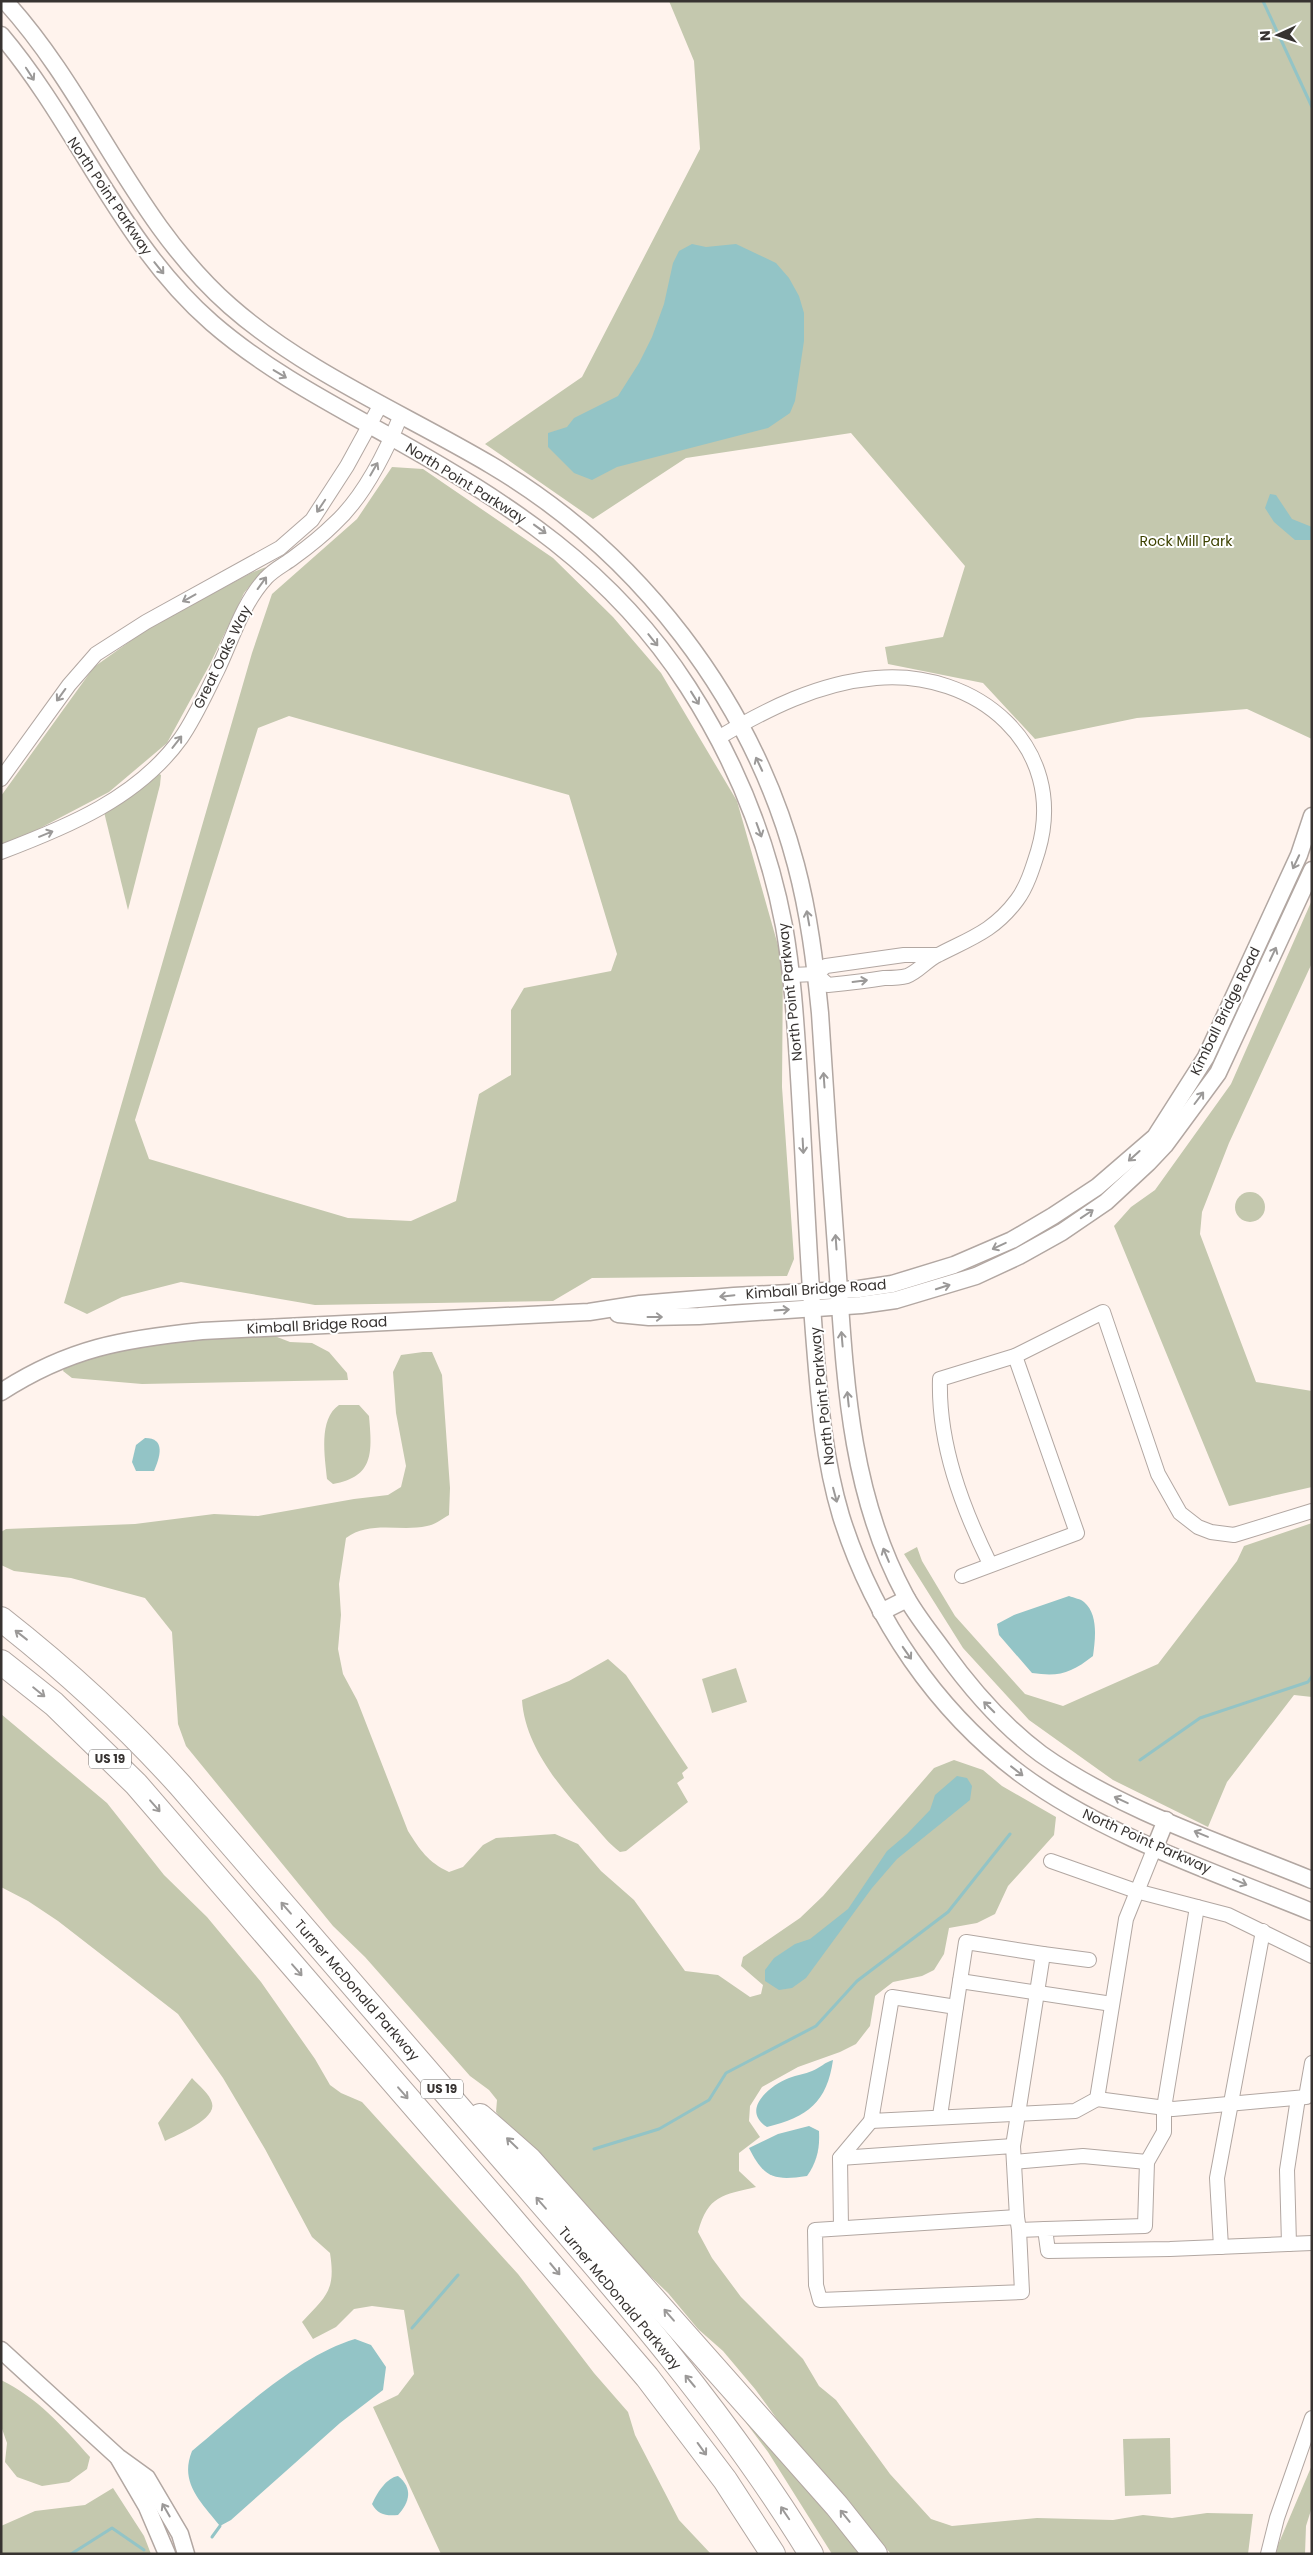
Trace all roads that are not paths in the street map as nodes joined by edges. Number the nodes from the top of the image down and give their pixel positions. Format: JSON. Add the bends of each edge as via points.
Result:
{"nodes":[{"id":1,"x":5,"y":1,"type":"edge"},
{"id":2,"x":1,"y":35,"type":"edge"},
{"id":3,"x":381,"y":404,"type":"junction"},
{"id":4,"x":402,"y":415,"type":"junction"},
{"id":5,"x":370,"y":426,"type":"junction"},
{"id":6,"x":392,"y":438,"type":"junction"},
{"id":7,"x":740,"y":725,"type":"junction"},
{"id":8,"x":718,"y":738,"type":"junction"},
{"id":9,"x":1,"y":779,"type":"edge"},
{"id":10,"x":1312,"y":816,"type":"edge"},
{"id":11,"x":1,"y":852,"type":"edge"},
{"id":12,"x":1312,"y":870,"type":"edge"},
{"id":13,"x":936,"y":956,"type":"junction"},
{"id":14,"x":816,"y":974,"type":"junction"},
{"id":15,"x":791,"y":975,"type":"junction"},
{"id":16,"x":811,"y":1291,"type":"junction"},
{"id":17,"x":839,"y":1298,"type":"junction"},
{"id":18,"x":812,"y":1308,"type":"junction"},
{"id":19,"x":589,"y":1312,"type":"junction"},
{"id":20,"x":1015,"y":1356,"type":"junction"},
{"id":21,"x":50,"y":1363,"type":"junction"},
{"id":22,"x":1,"y":1380,"type":"edge"},
{"id":23,"x":1,"y":1392,"type":"edge"},
{"id":24,"x":1312,"y":1512,"type":"edge"},
{"id":25,"x":990,"y":1564,"type":"junction"},
{"id":26,"x":962,"y":1576,"type":"dead end"},
{"id":27,"x":907,"y":1599,"type":"junction"},
{"id":28,"x":881,"y":1612,"type":"junction"},
{"id":29,"x":1,"y":1620,"type":"edge"},
{"id":30,"x":1,"y":1662,"type":"edge"},
{"id":31,"x":1166,"y":1820,"type":"junction"},
{"id":32,"x":1155,"y":1847,"type":"junction"},
{"id":33,"x":1051,"y":1861,"type":"dead end"},
{"id":34,"x":1312,"y":1880,"type":"edge"},
{"id":35,"x":1136,"y":1891,"type":"junction"},
{"id":36,"x":1197,"y":1907,"type":"junction"},
{"id":37,"x":1307,"y":1912,"type":"edge"},
{"id":38,"x":1263,"y":1932,"type":"junction"},
{"id":39,"x":1043,"y":1954,"type":"junction"},
{"id":40,"x":1312,"y":1956,"type":"edge"},
{"id":41,"x":1089,"y":1960,"type":"dead end"},
{"id":42,"x":960,"y":1981,"type":"junction"},
{"id":43,"x":1037,"y":1993,"type":"junction"},
{"id":44,"x":1112,"y":2004,"type":"junction"},
{"id":45,"x":956,"y":2007,"type":"junction"},
{"id":46,"x":1312,"y":2063,"type":"edge"},
{"id":47,"x":448,"y":2096,"type":"junction"},
{"id":48,"x":1298,"y":2098,"type":"junction"},
{"id":49,"x":1097,"y":2099,"type":"junction"},
{"id":50,"x":1233,"y":2103,"type":"junction"},
{"id":51,"x":1164,"y":2108,"type":"junction"},
{"id":52,"x":1020,"y":2114,"type":"junction"},
{"id":53,"x":940,"y":2116,"type":"junction"},
{"id":54,"x":872,"y":2120,"type":"junction"},
{"id":55,"x":1013,"y":2146,"type":"junction"},
{"id":56,"x":840,"y":2158,"type":"junction"},
{"id":57,"x":1014,"y":2162,"type":"junction"},
{"id":58,"x":1147,"y":2162,"type":"junction"},
{"id":59,"x":1018,"y":2223,"type":"junction"},
{"id":60,"x":1145,"y":2226,"type":"junction"},
{"id":61,"x":841,"y":2228,"type":"junction"},
{"id":62,"x":1045,"y":2229,"type":"junction"},
{"id":63,"x":1312,"y":2243,"type":"edge"},
{"id":64,"x":1289,"y":2244,"type":"junction"},
{"id":65,"x":1221,"y":2247,"type":"junction"},
{"id":66,"x":1149,"y":2249,"type":"junction"},
{"id":67,"x":1,"y":2350,"type":"edge"},
{"id":68,"x":1312,"y":2418,"type":"edge"},
{"id":69,"x":118,"y":2458,"type":"junction"},
{"id":70,"x":167,"y":2554,"type":"edge"},
{"id":71,"x":186,"y":2554,"type":"edge"},
{"id":72,"x":774,"y":2554,"type":"edge"},
{"id":73,"x":812,"y":2554,"type":"edge"},
{"id":74,"x":875,"y":2554,"type":"edge"},
{"id":75,"x":1268,"y":2554,"type":"edge"}],
"edges":[{"from":1,"to":3,"type":"street","name":"North Point Parkway","via":[[57,68],[148,214],[200,277],[263,333]]},
{"from":2,"to":5,"type":"street","name":"North Point Parkway","one_way":true,"via":[[23,63],[126,225],[179,291],[254,357]]},
{"from":3,"to":4,"type":"street","name":"North Point Parkway"},
{"from":3,"to":5,"type":"street"},
{"from":4,"to":6,"type":"street","name":"Great Oaks Way"},
{"from":4,"to":7,"type":"street","name":"North Point Parkway","via":[[494,467],[585,531],[667,616],[703,664]]},
{"from":5,"to":6,"type":"street","name":"North Point Parkway"},
{"from":5,"to":9,"type":"street","one_way":true,"via":[[312,520],[280,548],[146,622],[96,654],[69,685]]},
{"from":6,"to":8,"type":"street","name":"North Point Parkway","one_way":true,"via":[[501,502],[552,538],[596,576],[634,615],[669,659]]},
{"from":11,"to":6,"type":"street","name":"Great Oaks Way","one_way":true,"via":[[89,816],[160,763],[181,738],[218,670],[233,631],[266,577],[336,523],[356,499]]},
{"from":7,"to":8,"type":"street"},
{"from":7,"to":13,"type":"street","via":[[784,701],[818,690],[875,678],[900,678],[936,684],[986,704],[1016,730],[1037,770],[1042,792],[1042,838],[1036,858],[1018,898],[1001,919],[973,940]]},
{"from":14,"to":7,"type":"street","name":"North Point Parkway","one_way":true,"via":[[804,898],[790,844],[765,777]]},
{"from":8,"to":15,"type":"street","name":"North Point Parkway","one_way":true,"via":[[746,795],[767,854],[780,905]]},
{"from":10,"to":17,"type":"street","name":"Kimball Bridge Road","one_way":true,"via":[[1299,855],[1206,1057],[1155,1136],[1097,1187],[1012,1240],[954,1265]]},
{"from":17,"to":12,"type":"street","name":"Kimball Bridge Road","one_way":true,"via":[[896,1300],[976,1276],[1048,1241],[1122,1188],[1165,1144],[1218,1073]]},
{"from":13,"to":14,"type":"street","via":[[904,955],[826,966]]},
{"from":14,"to":13,"type":"street","one_way":true,"via":[[828,985],[907,976]]},
{"from":14,"to":15,"type":"street"},
{"from":17,"to":14,"type":"street","name":"North Point Parkway","one_way":true},
{"from":15,"to":16,"type":"street","name":"North Point Parkway","one_way":true},
{"from":16,"to":17,"type":"street","name":"Kimball Bridge Road"},
{"from":16,"to":18,"type":"street","name":"North Point Parkway"},
{"from":16,"to":19,"type":"street","name":"Kimball Bridge Road","one_way":true,"via":[[640,1304]]},
{"from":17,"to":18,"type":"street","name":"Kimball Bridge Road"},
{"from":27,"to":17,"type":"street","name":"North Point Parkway","one_way":true,"via":[[877,1534],[859,1471],[848,1400]]},
{"from":19,"to":18,"type":"street","name":"Kimball Bridge Road","one_way":true,"via":[[649,1317]]},
{"from":18,"to":28,"type":"street","name":"North Point Parkway","one_way":true,"via":[[822,1431],[833,1486],[860,1569]]},
{"from":19,"to":21,"type":"street","name":"Kimball Bridge Road","via":[[192,1332],[120,1342]]},
{"from":20,"to":24,"type":"street","via":[[1104,1312],[1158,1474],[1180,1513],[1198,1527],[1234,1535]]},
{"from":20,"to":25,"type":"street","via":[[940,1379],[939,1403],[945,1442],[970,1524]]},
{"from":20,"to":25,"type":"street","via":[[1077,1534]]},
{"from":21,"to":22,"type":"street","name":"Kimball Bridge Road"},
{"from":21,"to":23,"type":"street","name":"Kimball Bridge Road"},
{"from":25,"to":26,"type":"street"},
{"from":27,"to":28,"type":"street"},
{"from":31,"to":27,"type":"street","name":"North Point Parkway","one_way":true,"via":[[1092,1786],[1022,1739],[966,1683]]},
{"from":28,"to":32,"type":"street","name":"North Point Parkway","one_way":true,"via":[[904,1650],[946,1704],[1006,1762],[1070,1806]]},
{"from":47,"to":29,"type":"highway","name":"Turner McDonald Parkway","number":"US 19","one_way":true,"via":[[155,1757],[80,1683]]},
{"from":30,"to":72,"type":"highway","number":"US 19","one_way":true,"via":[[54,1704],[136,1784],[647,2377],[725,2480]]},
{"from":31,"to":32,"type":"street"},
{"from":34,"to":31,"type":"street","name":"North Point Parkway","one_way":true},
{"from":32,"to":35,"type":"street"},
{"from":32,"to":37,"type":"street","name":"North Point Parkway","one_way":true},
{"from":33,"to":35,"type":"street"},
{"from":35,"to":36,"type":"street"},
{"from":35,"to":44,"type":"street","via":[[1126,1920]]},
{"from":36,"to":38,"type":"street","via":[[1228,1915]]},
{"from":36,"to":51,"type":"street"},
{"from":38,"to":40,"type":"street"},
{"from":38,"to":50,"type":"street"},
{"from":39,"to":41,"type":"street"},
{"from":39,"to":42,"type":"street","via":[[966,1942]]},
{"from":39,"to":43,"type":"street"},
{"from":42,"to":43,"type":"street"},
{"from":42,"to":45,"type":"street"},
{"from":43,"to":44,"type":"street"},
{"from":43,"to":52,"type":"street"},
{"from":44,"to":49,"type":"street"},
{"from":45,"to":53,"type":"street"},
{"from":45,"to":54,"type":"street","via":[[892,1997]]},
{"from":46,"to":48,"type":"street","via":[[1306,2097]]},
{"from":73,"to":47,"type":"highway","name":"Turner McDonald Parkway","number":"US 19","one_way":true,"via":[[705,2399]]},
{"from":74,"to":47,"type":"highway","one_way":true,"via":[[837,2506],[529,2159],[487,2120]]},
{"from":48,"to":50,"type":"street"},
{"from":48,"to":64,"type":"street","via":[[1288,2170]]},
{"from":49,"to":51,"type":"street"},
{"from":49,"to":52,"type":"street","via":[[1075,2111]]},
{"from":50,"to":51,"type":"street"},
{"from":50,"to":65,"type":"street","via":[[1217,2178]]},
{"from":51,"to":58,"type":"street","via":[[1164,2132]]},
{"from":52,"to":53,"type":"street"},
{"from":52,"to":55,"type":"street"},
{"from":53,"to":54,"type":"street"},
{"from":54,"to":56,"type":"street"},
{"from":55,"to":56,"type":"street"},
{"from":55,"to":57,"type":"street"},
{"from":56,"to":61,"type":"street"},
{"from":57,"to":58,"type":"street","via":[[1083,2156]]},
{"from":57,"to":59,"type":"street"},
{"from":58,"to":60,"type":"street"},
{"from":59,"to":61,"type":"street"},
{"from":59,"to":61,"type":"street","via":[[1022,2292],[820,2300],[816,2285],[815,2230]]},
{"from":59,"to":62,"type":"street"},
{"from":60,"to":62,"type":"street"},
{"from":60,"to":66,"type":"street"},
{"from":62,"to":66,"type":"street","via":[[1048,2251]]},
{"from":63,"to":64,"type":"street"},
{"from":64,"to":65,"type":"street"},
{"from":65,"to":66,"type":"street"},
{"from":67,"to":69,"type":"street"},
{"from":68,"to":75,"type":"street","via":[[1277,2518]]},
{"from":69,"to":70,"type":"street","via":[[147,2507]]},
{"from":71,"to":69,"type":"street","one_way":true,"via":[[180,2534],[147,2478]]}]}
